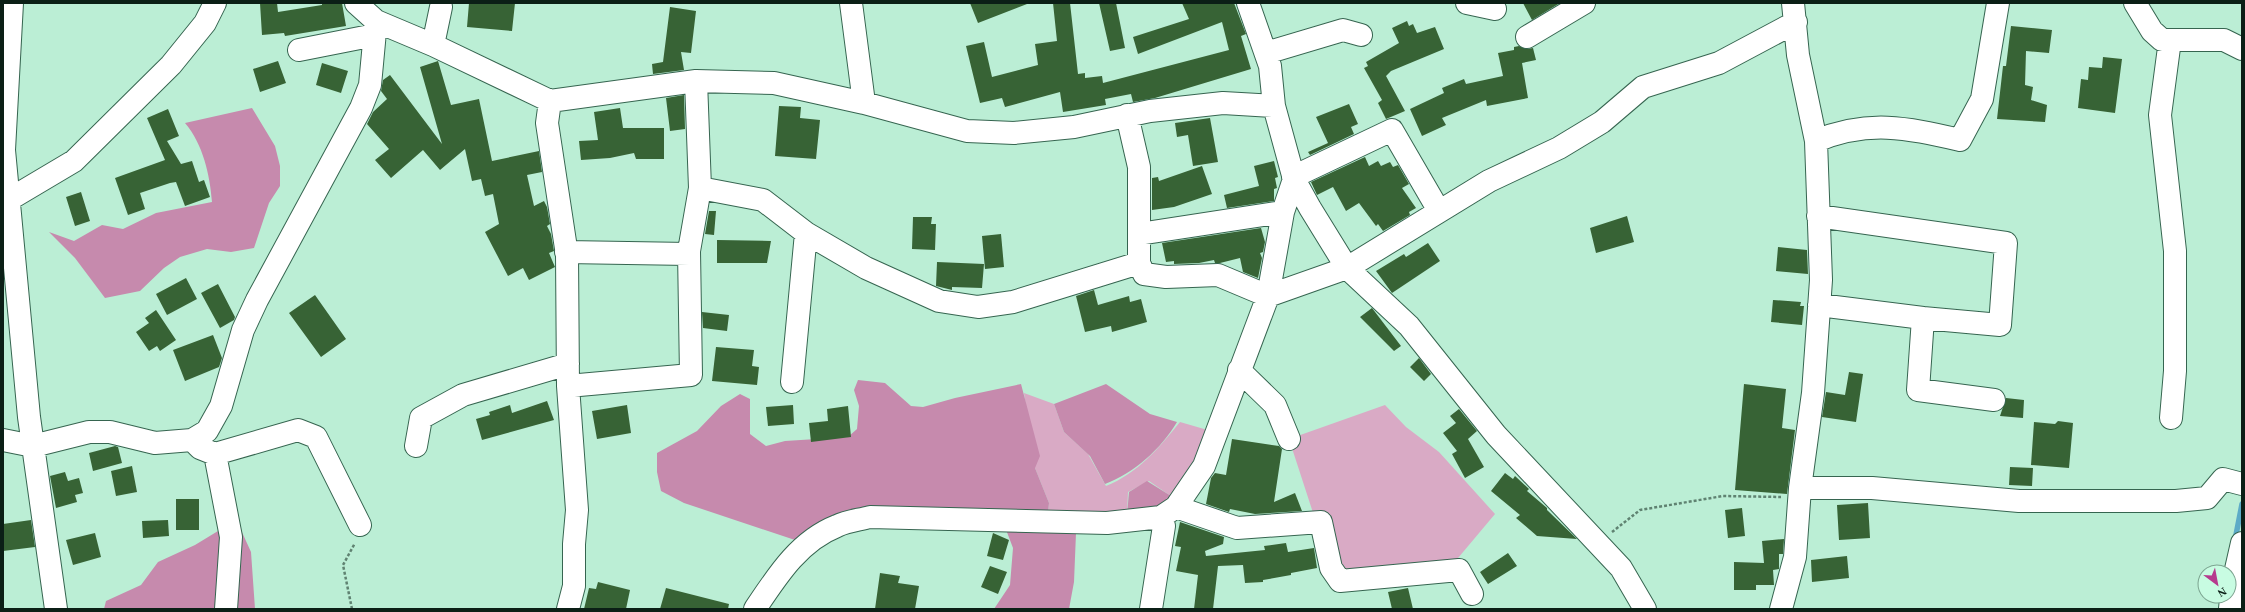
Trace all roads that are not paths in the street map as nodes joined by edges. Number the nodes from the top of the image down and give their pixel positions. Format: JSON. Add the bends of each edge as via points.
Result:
{"nodes":[{"id":1,"x":12,"y":3,"type":"edge"},
{"id":2,"x":215,"y":3,"type":"edge"},
{"id":3,"x":356,"y":3,"type":"edge"},
{"id":4,"x":851,"y":3,"type":"edge"},
{"id":5,"x":1248,"y":3,"type":"edge"},
{"id":6,"x":1467,"y":3,"type":"edge"},
{"id":7,"x":1584,"y":3,"type":"edge"},
{"id":8,"x":1998,"y":3,"type":"edge"},
{"id":9,"x":2135,"y":3,"type":"edge"},
{"id":10,"x":441,"y":7,"type":"dead end"},
{"id":11,"x":1495,"y":9,"type":"dead end"},
{"id":12,"x":1795,"y":13,"type":"edge"},
{"id":13,"x":375,"y":28,"type":"junction"},
{"id":14,"x":1361,"y":35,"type":"dead end"},
{"id":15,"x":1527,"y":37,"type":"dead end"},
{"id":16,"x":2170,"y":40,"type":"junction"},
{"id":17,"x":433,"y":45,"type":"junction"},
{"id":18,"x":2242,"y":49,"type":"edge"},
{"id":19,"x":299,"y":50,"type":"dead end"},
{"id":20,"x":1266,"y":53,"type":"junction"},
{"id":21,"x":696,"y":81,"type":"junction"},
{"id":22,"x":550,"y":101,"type":"junction"},
{"id":23,"x":864,"y":103,"type":"junction"},
{"id":24,"x":1274,"y":106,"type":"junction"},
{"id":25,"x":1127,"y":115,"type":"junction"},
{"id":26,"x":1816,"y":141,"type":"junction"},
{"id":27,"x":1294,"y":178,"type":"junction"},
{"id":28,"x":700,"y":188,"type":"junction"},
{"id":29,"x":10,"y":199,"type":"junction"},
{"id":30,"x":1439,"y":211,"type":"junction"},
{"id":31,"x":1283,"y":212,"type":"junction"},
{"id":32,"x":1818,"y":216,"type":"junction"},
{"id":33,"x":806,"y":233,"type":"junction"},
{"id":34,"x":1139,"y":234,"type":"junction"},
{"id":35,"x":566,"y":252,"type":"junction"},
{"id":36,"x":689,"y":254,"type":"junction"},
{"id":37,"x":1139,"y":263,"type":"junction"},
{"id":38,"x":1347,"y":268,"type":"junction"},
{"id":39,"x":1268,"y":296,"type":"junction"},
{"id":40,"x":1819,"y":305,"type":"junction"},
{"id":41,"x":1923,"y":318,"type":"junction"},
{"id":42,"x":568,"y":364,"type":"junction"},
{"id":43,"x":1239,"y":370,"type":"junction"},
{"id":44,"x":792,"y":382,"type":"dead end"},
{"id":45,"x":568,"y":386,"type":"junction"},
{"id":46,"x":1994,"y":400,"type":"dead end"},
{"id":47,"x":2170,"y":418,"type":"dead end"},
{"id":48,"x":1289,"y":439,"type":"dead end"},
{"id":49,"x":3,"y":440,"type":"edge"},
{"id":50,"x":192,"y":440,"type":"junction"},
{"id":51,"x":33,"y":446,"type":"junction"},
{"id":52,"x":416,"y":446,"type":"dead end"},
{"id":53,"x":215,"y":454,"type":"junction"},
{"id":54,"x":2236,"y":483,"type":"edge"},
{"id":55,"x":1800,"y":493,"type":"junction"},
{"id":56,"x":1168,"y":512,"type":"junction"},
{"id":57,"x":360,"y":525,"type":"road end"},
{"id":58,"x":2242,"y":543,"type":"edge"},
{"id":59,"x":1472,"y":594,"type":"dead end"},
{"id":60,"x":56,"y":609,"type":"edge"},
{"id":61,"x":226,"y":609,"type":"edge"},
{"id":62,"x":568,"y":609,"type":"edge"},
{"id":63,"x":755,"y":609,"type":"edge"},
{"id":64,"x":1151,"y":609,"type":"edge"},
{"id":65,"x":1645,"y":609,"type":"edge"},
{"id":66,"x":1782,"y":609,"type":"edge"},
{"id":67,"x":2230,"y":609,"type":"edge"}],
"edges":[{"from":1,"to":29,"type":"street","via":[[4,150]]},
{"from":2,"to":29,"type":"street","via":[[205,23],[171,65],[74,161]]},
{"from":3,"to":13,"type":"street"},
{"from":4,"to":23,"type":"street"},
{"from":5,"to":20,"type":"street"},
{"from":6,"to":11,"type":"street"},
{"from":7,"to":15,"type":"street"},
{"from":8,"to":26,"type":"street","via":[[1982,99],[1960,140],[1912,130],[1867,127],[1833,134]]},
{"from":9,"to":16,"type":"street","via":[[2152,31],[2162,40]]},
{"from":10,"to":17,"type":"street"},
{"from":12,"to":26,"type":"street","via":[[1798,55]]},
{"from":12,"to":30,"type":"street","via":[[1719,63],[1644,87],[1602,122],[1559,148],[1488,181]]},
{"from":13,"to":17,"type":"street"},
{"from":13,"to":19,"type":"street"},
{"from":13,"to":50,"type":"street","via":[[370,85],[361,108],[257,300],[243,330],[221,406],[207,431]]},
{"from":14,"to":20,"type":"street","via":[[1343,30]]},
{"from":16,"to":18,"type":"street","via":[[2224,40]]},
{"from":16,"to":47,"type":"street","via":[[2160,115],[2175,251],[2175,371]]},
{"from":17,"to":22,"type":"street"},
{"from":20,"to":24,"type":"street","via":[[1270,66]]},
{"from":21,"to":22,"type":"street"},
{"from":21,"to":23,"type":"street","via":[[774,83]]},
{"from":21,"to":28,"type":"street"},
{"from":22,"to":35,"type":"street","via":[[547,122]]},
{"from":23,"to":25,"type":"street","via":[[967,131],[1014,133],[1074,127]]},
{"from":24,"to":25,"type":"street","via":[[1223,103]]},
{"from":24,"to":27,"type":"street"},
{"from":25,"to":34,"type":"street","via":[[1139,167]]},
{"from":26,"to":32,"type":"street"},
{"from":27,"to":30,"type":"street","via":[[1392,130]]},
{"from":27,"to":31,"type":"street"},
{"from":27,"to":38,"type":"street"},
{"from":28,"to":33,"type":"street","via":[[763,200]]},
{"from":28,"to":36,"type":"street"},
{"from":29,"to":51,"type":"street","via":[[16,289]]},
{"from":30,"to":38,"type":"street"},
{"from":31,"to":34,"type":"street"},
{"from":31,"to":39,"type":"street"},
{"from":32,"to":40,"type":"street","via":[[1821,280]]},
{"from":32,"to":41,"type":"street","via":[[2006,243],[2000,324]]},
{"from":33,"to":37,"type":"street","via":[[866,268],[939,301],[978,307],[1013,302]]},
{"from":33,"to":44,"type":"street"},
{"from":34,"to":37,"type":"street"},
{"from":35,"to":36,"type":"street"},
{"from":35,"to":42,"type":"street"},
{"from":36,"to":45,"type":"street","via":[[691,375]]},
{"from":37,"to":39,"type":"street","via":[[1144,274],[1166,277],[1218,275]]},
{"from":38,"to":39,"type":"street"},
{"from":38,"to":65,"type":"street","via":[[1409,326],[1496,435],[1622,568]]},
{"from":39,"to":43,"type":"street"},
{"from":40,"to":41,"type":"street"},
{"from":40,"to":55,"type":"street","via":[[1813,393]]},
{"from":41,"to":46,"type":"street","via":[[1918,390]]},
{"from":42,"to":45,"type":"street"},
{"from":42,"to":52,"type":"street","via":[[456,399],[421,418]]},
{"from":43,"to":48,"type":"street","via":[[1275,405]]},
{"from":43,"to":56,"type":"street","via":[[1204,466]]},
{"from":45,"to":62,"type":"street","via":[[577,510],[574,586]]},
{"from":49,"to":51,"type":"street"},
{"from":50,"to":51,"type":"street","via":[[155,442],[110,432],[89,432]]},
{"from":50,"to":53,"type":"street","via":[[200,448]]},
{"from":51,"to":60,"type":"street"},
{"from":53,"to":57,"type":"street","via":[[298,430],[316,437]]},
{"from":53,"to":61,"type":"street","via":[[231,537]]},
{"from":54,"to":55,"type":"street","via":[[2223,479],[2207,498],[2176,501],[2019,501],[1872,488]]},
{"from":55,"to":66,"type":"street","via":[[1795,557]]},
{"from":56,"to":59,"type":"street","via":[[1237,528],[1321,522],[1331,568],[1340,582],[1458,570]]},
{"from":56,"to":63,"type":"street","via":[[1107,523],[870,517],[838,525],[812,540],[783,566]]},
{"from":56,"to":64,"type":"street"},
{"from":58,"to":67,"type":"street"}]}
